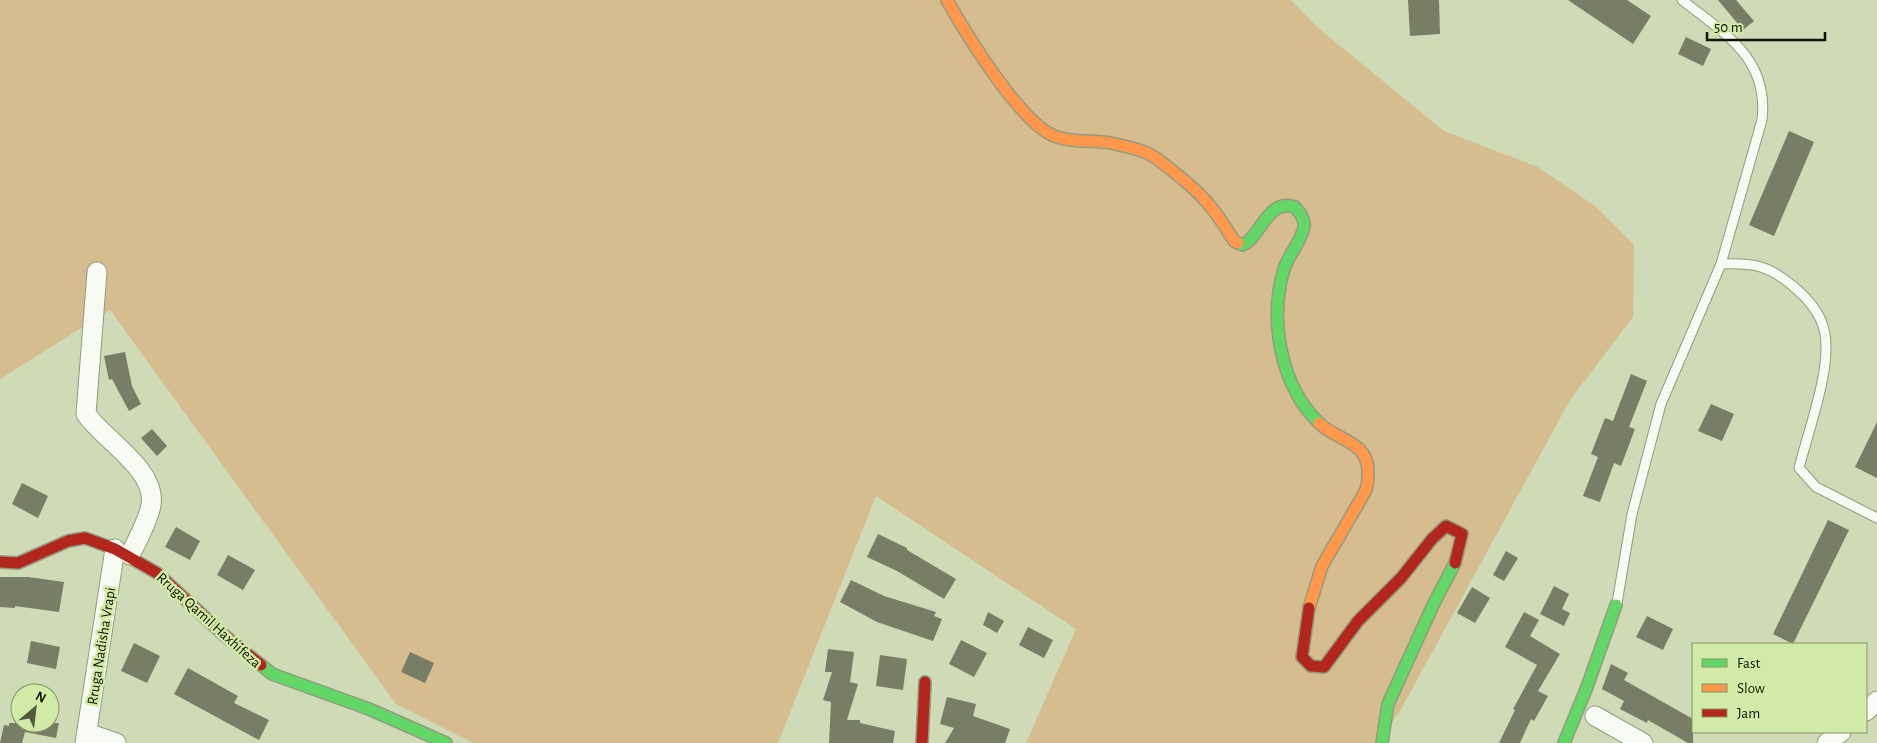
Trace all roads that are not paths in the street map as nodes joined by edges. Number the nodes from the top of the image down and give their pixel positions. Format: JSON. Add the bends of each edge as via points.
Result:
{"nodes":[{"id":1,"x":947,"y":0,"type":"edge"},
{"id":2,"x":1682,"y":0,"type":"edge"},
{"id":3,"x":1721,"y":264,"type":"junction"},
{"id":4,"x":97,"y":272,"type":"dead end"},
{"id":5,"x":1877,"y":518,"type":"edge"},
{"id":6,"x":122,"y":552,"type":"junction"},
{"id":7,"x":0,"y":562,"type":"edge"},
{"id":8,"x":1616,"y":605,"type":"joint"},
{"id":9,"x":925,"y":682,"type":"dead end"},
{"id":10,"x":1877,"y":701,"type":"edge"},
{"id":11,"x":1867,"y":710,"type":"edge"},
{"id":12,"x":1594,"y":716,"type":"dead end"},
{"id":13,"x":1840,"y":733,"type":"edge"},
{"id":14,"x":86,"y":738,"type":"edge"},
{"id":15,"x":116,"y":743,"type":"edge"},
{"id":16,"x":446,"y":743,"type":"edge"},
{"id":17,"x":922,"y":743,"type":"edge"},
{"id":18,"x":1382,"y":743,"type":"edge"},
{"id":19,"x":1564,"y":743,"type":"edge"},
{"id":20,"x":1643,"y":743,"type":"edge"},
{"id":21,"x":1827,"y":743,"type":"edge"}],
"edges":[{"from":1,"to":18,"type":"street","via":[[968,38],[1038,126],[1062,138],[1108,142],[1149,154],[1198,191],[1218,213],[1234,241],[1243,245],[1252,241],[1273,211],[1283,205],[1295,207],[1303,216],[1303,230],[1288,258],[1279,289],[1277,330],[1283,357],[1313,418],[1322,426],[1356,442],[1364,450],[1368,465],[1368,485],[1318,574],[1309,604],[1304,662],[1316,668],[1324,667],[1358,621],[1432,539],[1446,526],[1462,534],[1457,560],[1388,704]]},
{"from":2,"to":3,"type":"lane","via":[[1727,34],[1750,60],[1760,79],[1764,102],[1762,120]]},
{"from":3,"to":5,"type":"lane","via":[[1752,263],[1780,275],[1809,300],[1824,326],[1827,350],[1821,388],[1799,468],[1816,487]]},
{"from":3,"to":8,"type":"lane","via":[[1661,404],[1632,514]]},
{"from":4,"to":6,"type":"street","name":"Rruga Nadisha Vrapi","via":[[86,414],[94,426],[137,467],[152,491],[151,507]]},
{"from":6,"to":7,"type":"street","name":"Rruga Qamil Haxhifeza","via":[[85,538],[68,541],[18,563]]},
{"from":6,"to":14,"type":"street","name":"Rruga Nadisha Vrapi"},
{"from":6,"to":16,"type":"street","name":"Rruga Qamil Haxhifeza","via":[[157,573],[272,674],[369,709]]},
{"from":8,"to":19,"type":"street"},
{"from":9,"to":17,"type":"street"},
{"from":10,"to":11,"type":"street"},
{"from":12,"to":20,"type":"street"},
{"from":13,"to":21,"type":"street"},
{"from":14,"to":15,"type":"street"}]}
